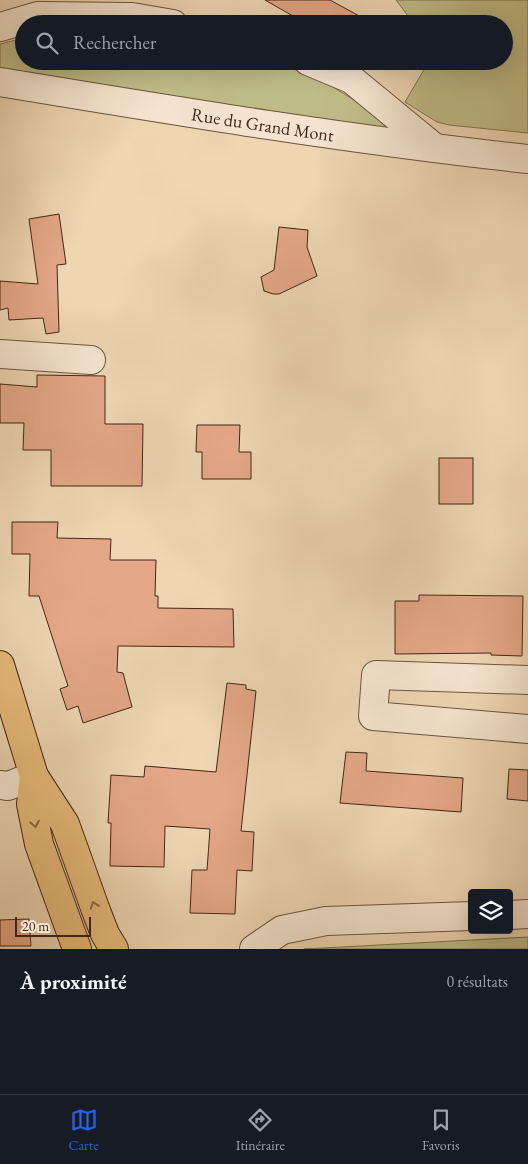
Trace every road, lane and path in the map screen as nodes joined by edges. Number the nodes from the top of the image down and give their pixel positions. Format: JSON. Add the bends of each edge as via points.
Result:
{"nodes":[{"id":1,"x":15,"y":23,"type":"edge"},
{"id":2,"x":0,"y":27,"type":"edge"},
{"id":3,"x":328,"y":70,"type":"edge"},
{"id":4,"x":0,"y":82,"type":"edge"},
{"id":5,"x":437,"y":149,"type":"junction"},
{"id":6,"x":528,"y":159,"type":"edge"},
{"id":7,"x":0,"y":354,"type":"edge"},
{"id":8,"x":91,"y":360,"type":"dead end"},
{"id":9,"x":0,"y":665,"type":"edge"},
{"id":10,"x":528,"y":680,"type":"edge"},
{"id":11,"x":528,"y":729,"type":"edge"},
{"id":12,"x":34,"y":776,"type":"junction"},
{"id":13,"x":0,"y":785,"type":"edge"},
{"id":14,"x":528,"y":914,"type":"edge"},
{"id":15,"x":513,"y":915,"type":"edge"},
{"id":16,"x":468,"y":916,"type":"edge"},
{"id":17,"x":77,"y":949,"type":"edge"},
{"id":18,"x":114,"y":949,"type":"edge"},
{"id":19,"x":254,"y":949,"type":"edge"}],
"edges":[{"from":1,"to":2,"type":"street"},
{"from":3,"to":5,"type":"street","via":[[351,80]]},
{"from":4,"to":5,"type":"street","name":"Rue du Grand Mont","via":[[236,121]]},
{"from":5,"to":6,"type":"street","name":"Rue du Grand Mont"},
{"from":7,"to":8,"type":"street"},
{"from":9,"to":12,"type":"main road"},
{"from":10,"to":11,"type":"street","via":[[376,675],[373,716]]},
{"from":12,"to":13,"type":"street","via":[[8,786]]},
{"from":12,"to":17,"type":"main road","one_way":true,"via":[[31,804],[39,844]]},
{"from":18,"to":12,"type":"main road","one_way":true,"via":[[98,917],[65,824]]},
{"from":14,"to":15,"type":"street"},
{"from":16,"to":19,"type":"street","via":[[326,921],[282,930]]}]}
